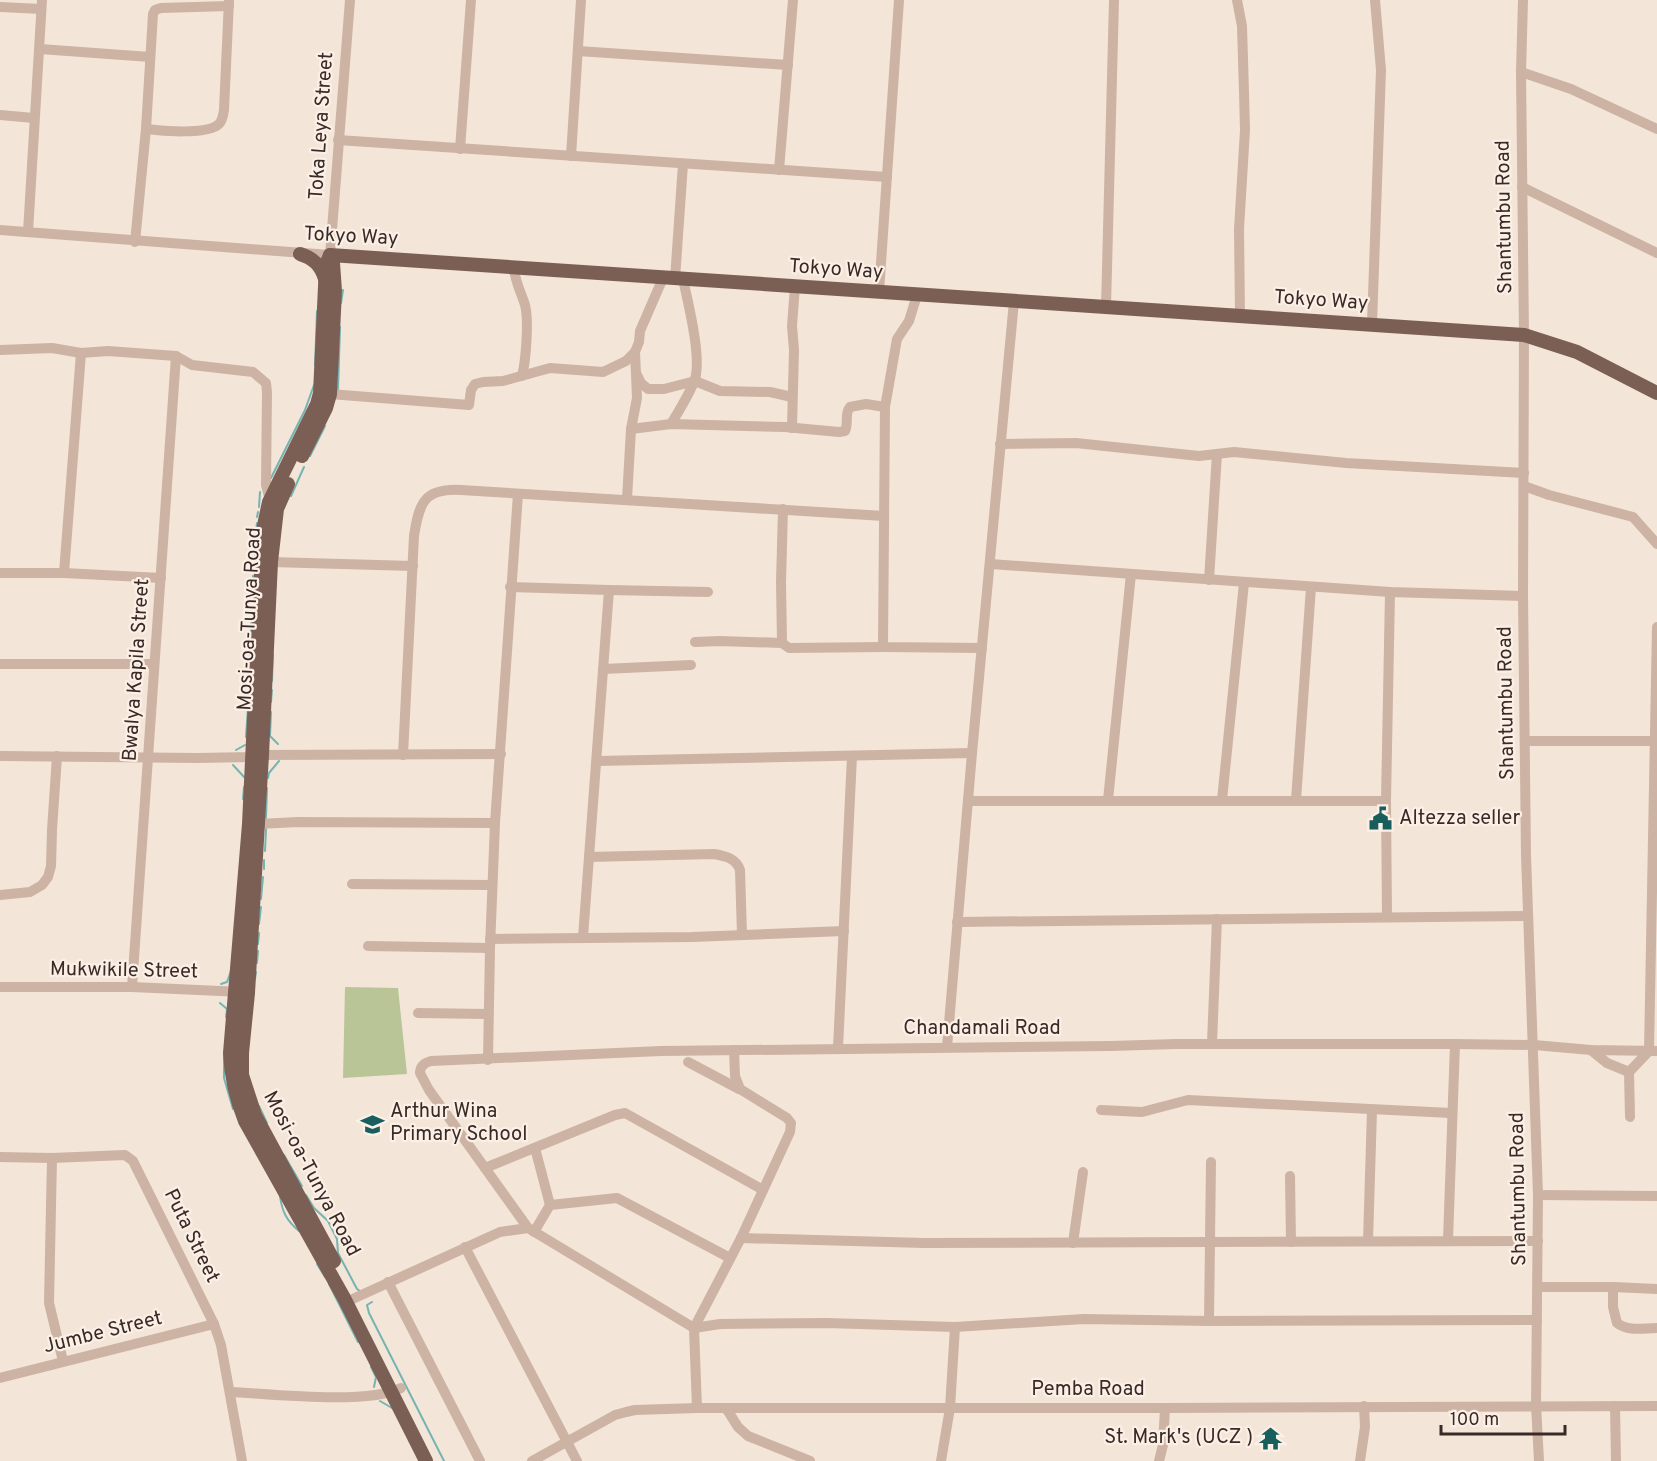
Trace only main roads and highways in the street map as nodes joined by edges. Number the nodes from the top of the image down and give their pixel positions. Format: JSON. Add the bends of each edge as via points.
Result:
{"nodes":[{"id":1,"x":300,"y":254,"type":"road end"},
{"id":2,"x":330,"y":255,"type":"joint"},
{"id":3,"x":358,"y":256,"type":"junction"},
{"id":4,"x":330,"y":286,"type":"junction"},
{"id":5,"x":1657,"y":393,"type":"edge"},
{"id":6,"x":273,"y":506,"type":"junction"},
{"id":7,"x":257,"y":756,"type":"junction"},
{"id":8,"x":242,"y":992,"type":"junction"},
{"id":9,"x":397,"y":1390,"type":"junction"},
{"id":10,"x":426,"y":1461,"type":"edge"},
{"id":11,"x":436,"y":1461,"type":"edge"}],
"edges":[{"from":1,"to":4,"type":"main road","via":[[314,260]]},
{"from":2,"to":3,"type":"main road","name":"Tokyo Way"},
{"from":2,"to":4,"type":"main road","name":"Mosi-oa-Tunya Road","via":[[326,265]]},
{"from":3,"to":4,"type":"main road","via":[[348,261]]},
{"from":3,"to":5,"type":"main road","name":"Tokyo Way","via":[[1524,335],[1577,352]]},
{"from":4,"to":6,"type":"main road","name":"Mosi-oa-Tunya Road","via":[[320,393]]},
{"from":4,"to":6,"type":"main road","name":"Mosi-oa-Tunya Road","via":[[330,394]]},
{"from":6,"to":7,"type":"main road","name":"Mosi-oa-Tunya Road"},
{"from":6,"to":7,"type":"main road","name":"Mosi-oa-Tunya Road","via":[[264,522],[260,561]]},
{"from":7,"to":8,"type":"main road","name":"Mosi-oa-Tunya Road"},
{"from":7,"to":8,"type":"main road","name":"Mosi-oa-Tunya Road","via":[[258,824]]},
{"from":8,"to":9,"type":"main road","name":"Mosi-oa-Tunya Road","via":[[230,1053],[240,1108]]},
{"from":9,"to":10,"type":"main road","name":"Mosi-oa-Tunya Road"},
{"from":9,"to":11,"type":"main road","name":"Mosi-oa-Tunya Road"}]}
